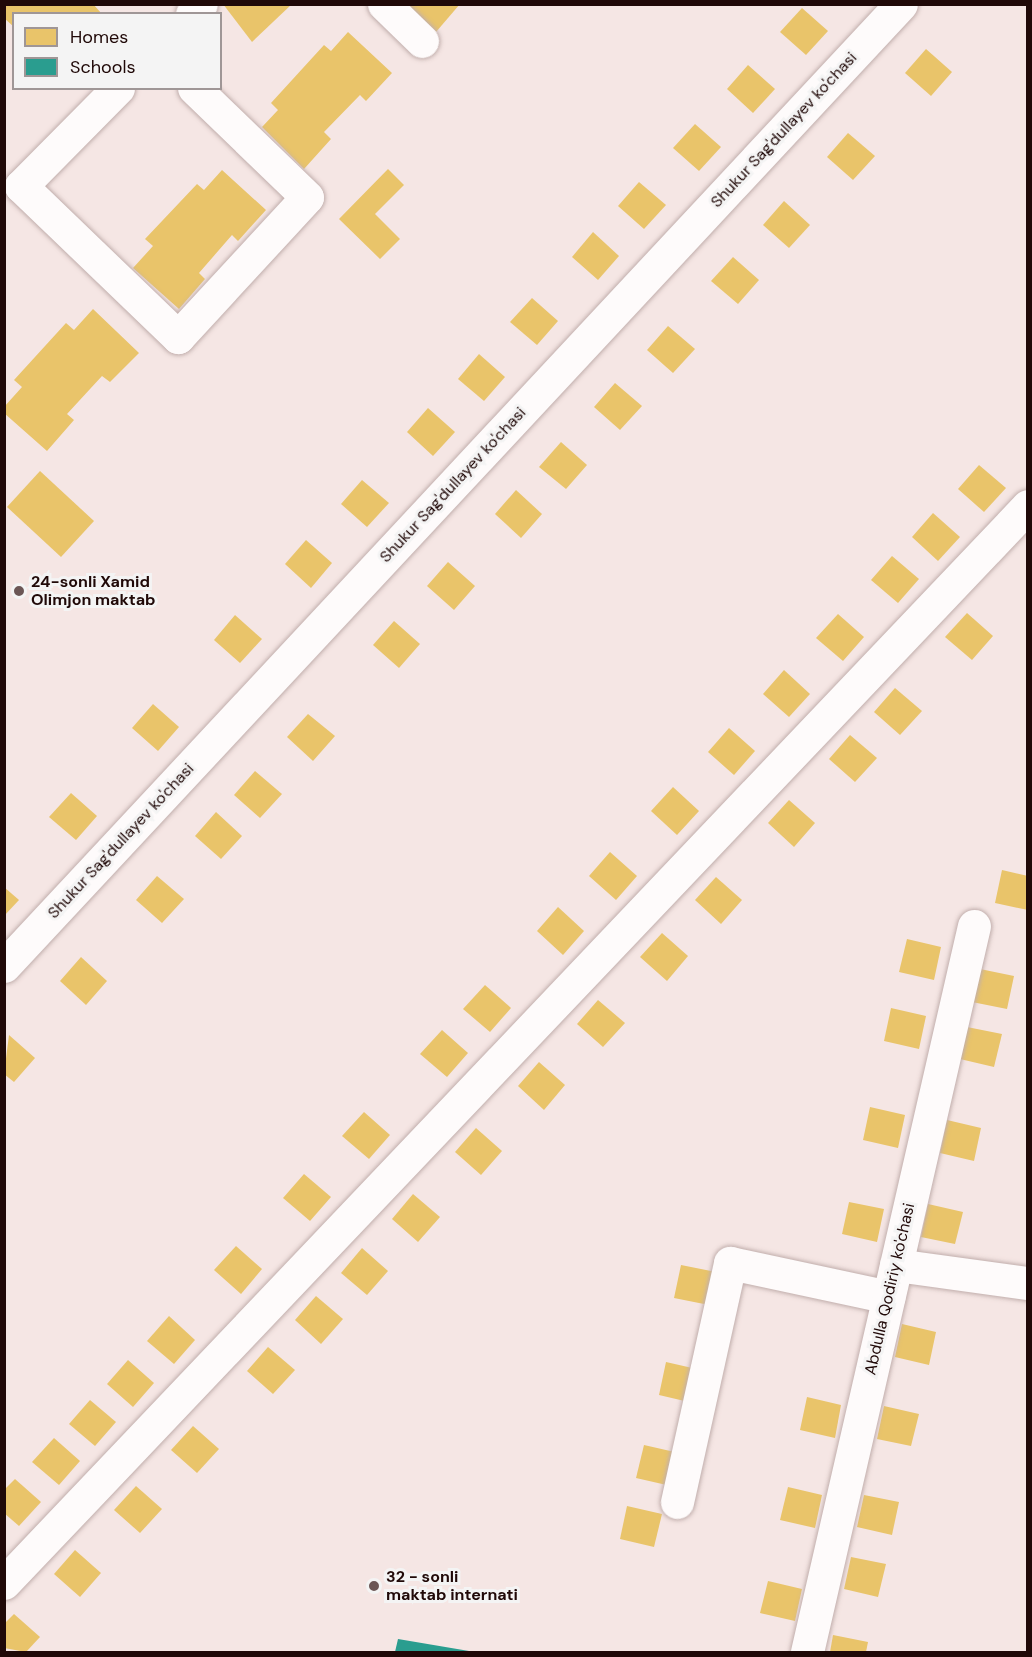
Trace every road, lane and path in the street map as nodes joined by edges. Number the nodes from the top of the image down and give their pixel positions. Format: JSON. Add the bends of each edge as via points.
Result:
{"nodes":[{"id":1,"x":384,"y":4,"type":"edge"},
{"id":2,"x":901,"y":4,"type":"edge"},
{"id":3,"x":422,"y":41,"type":"dead end"},
{"id":4,"x":116,"y":90,"type":"edge"},
{"id":5,"x":196,"y":90,"type":"edge"},
{"id":6,"x":1028,"y":506,"type":"edge"},
{"id":7,"x":974,"y":926,"type":"dead end"},
{"id":8,"x":4,"y":966,"type":"edge"},
{"id":9,"x":896,"y":1265,"type":"junction"},
{"id":10,"x":1028,"y":1283,"type":"edge"},
{"id":11,"x":888,"y":1297,"type":"junction"},
{"id":12,"x":677,"y":1502,"type":"dead end"},
{"id":13,"x":4,"y":1583,"type":"edge"},
{"id":14,"x":807,"y":1653,"type":"edge"}],
"edges":[{"from":1,"to":3,"type":"street"},
{"from":2,"to":8,"type":"street","name":"Shukur Sag'dullayev ko'chasi"},
{"from":4,"to":5,"type":"street","via":[[21,186],[178,337],[307,197]]},
{"from":6,"to":13,"type":"street"},
{"from":7,"to":9,"type":"street","name":"Abdulla Qodiriy ko'chasi"},
{"from":9,"to":10,"type":"street"},
{"from":9,"to":11,"type":"street","name":"Abdulla Qodiriy ko'chasi"},
{"from":11,"to":12,"type":"street","via":[[730,1263]]},
{"from":11,"to":14,"type":"street","name":"Abdulla Qodiriy ko'chasi"}]}
